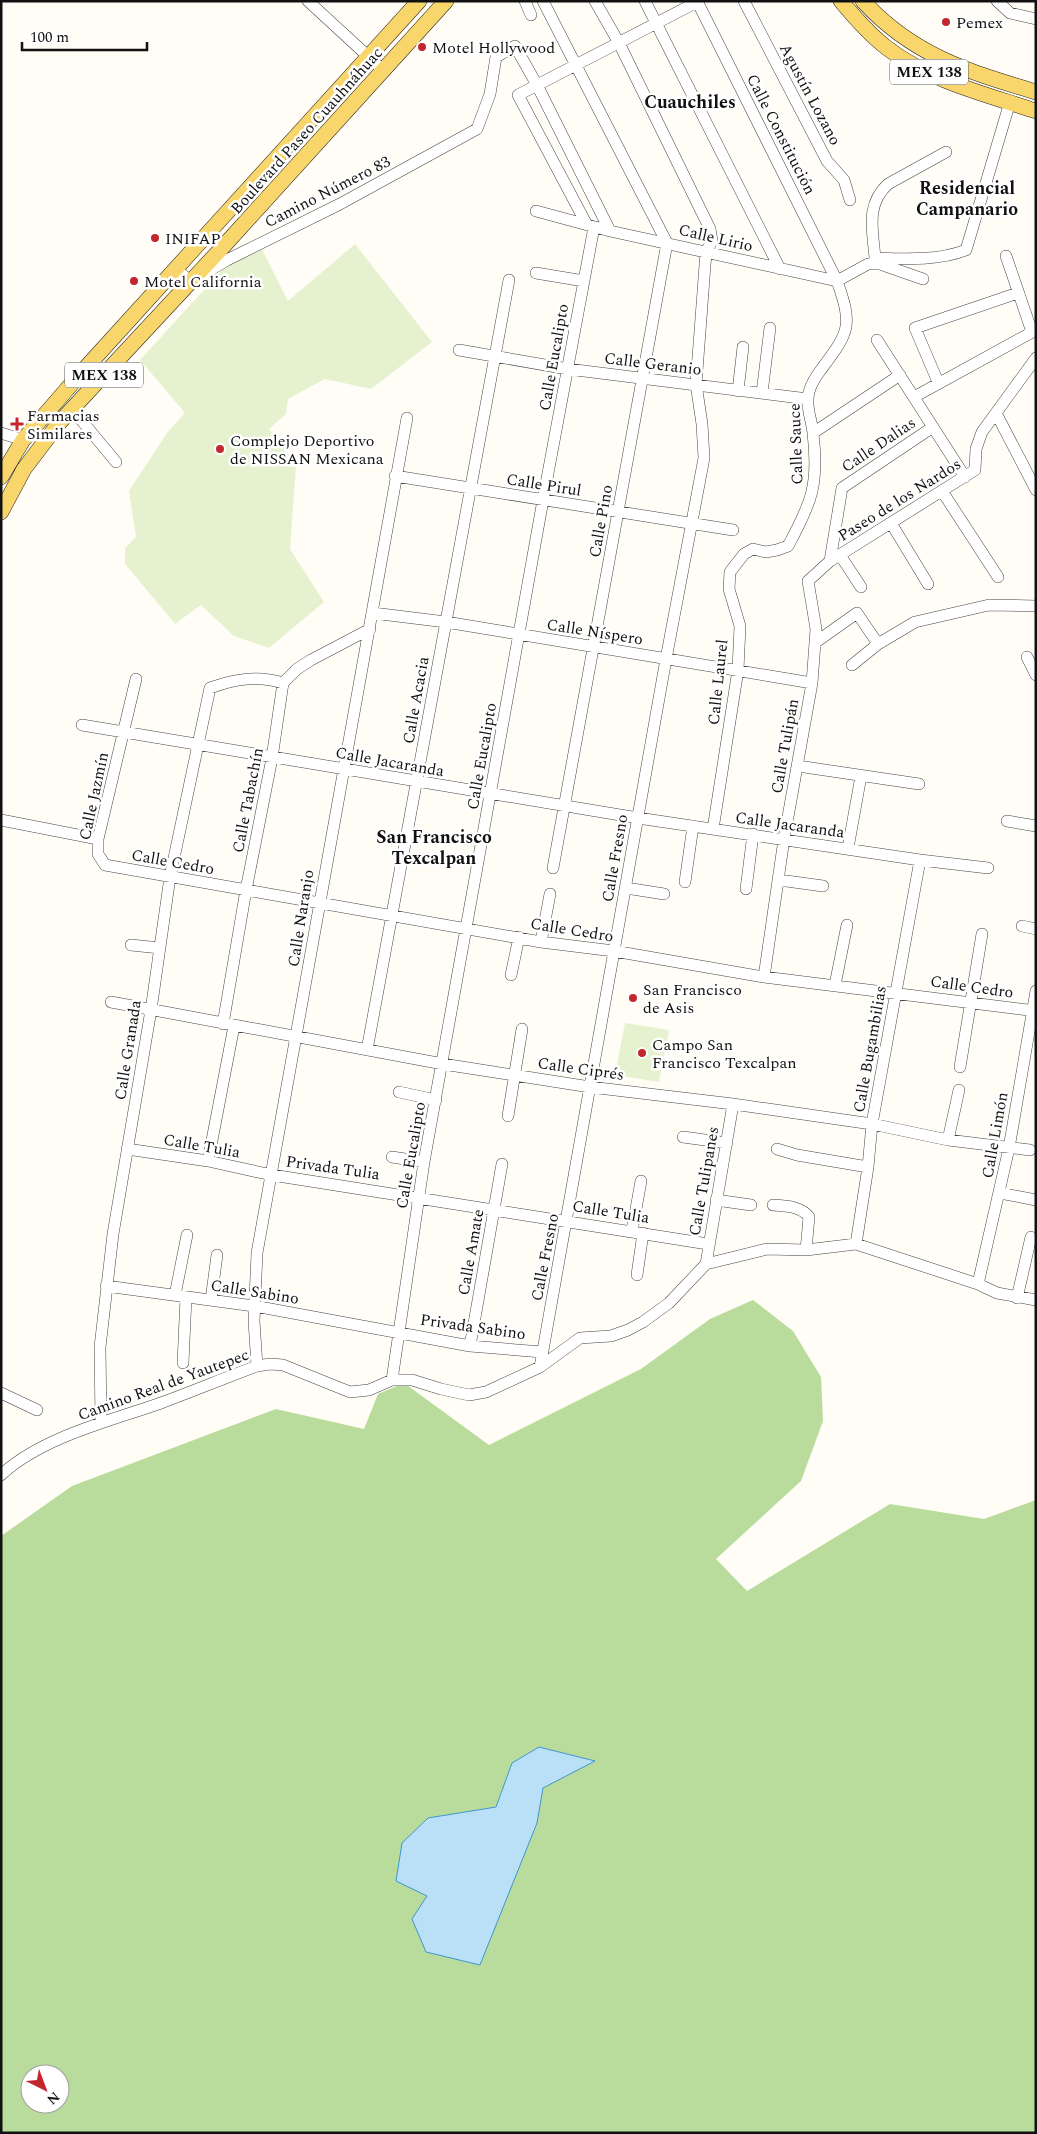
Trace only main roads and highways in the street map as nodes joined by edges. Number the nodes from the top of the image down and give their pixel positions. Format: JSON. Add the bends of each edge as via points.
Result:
{"nodes":[{"id":1,"x":419,"y":1,"type":"edge"},
{"id":2,"x":446,"y":1,"type":"edge"},
{"id":3,"x":841,"y":1,"type":"edge"},
{"id":4,"x":864,"y":1,"type":"edge"},
{"id":5,"x":1036,"y":92,"type":"edge"},
{"id":6,"x":1036,"y":111,"type":"edge"},
{"id":7,"x":1,"y":477,"type":"edge"},
{"id":8,"x":1,"y":512,"type":"edge"}],
"edges":[{"from":1,"to":7,"type":"main road","name":"Boulevard Paseo Cuauhnáhuac","number":"MEX 138","via":[[23,440]]},
{"from":2,"to":8,"type":"main road","name":"Boulevard Paseo Cuauhnáhuac","number":"MEX 138","via":[[72,408],[32,458]]},
{"from":3,"to":6,"type":"main road","number":"MEX 138","via":[[858,22],[887,48],[920,68],[961,87]]},
{"from":4,"to":5,"type":"main road","number":"MEX 138","via":[[887,25],[926,52],[962,69]]}]}
